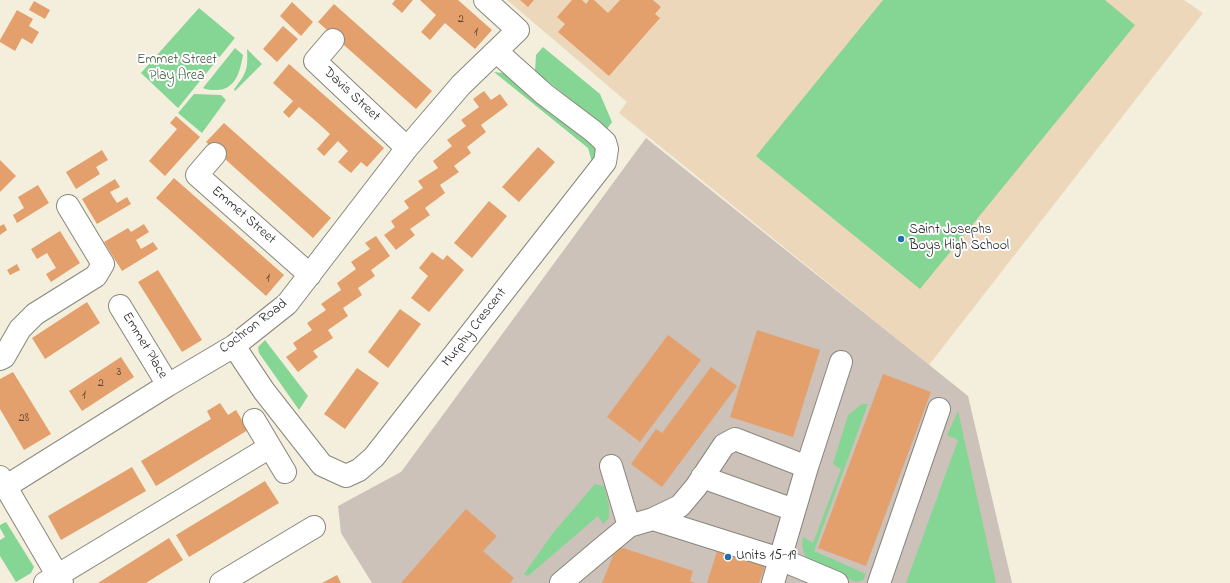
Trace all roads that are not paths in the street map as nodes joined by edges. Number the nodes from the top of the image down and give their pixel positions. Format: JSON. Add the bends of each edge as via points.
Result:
{"nodes":[{"id":1,"x":485,"y":0,"type":"edge"},
{"id":2,"x":333,"y":40,"type":"dead end"},
{"id":3,"x":496,"y":51,"type":"junction"},
{"id":4,"x":407,"y":148,"type":"junction"},
{"id":5,"x":215,"y":154,"type":"dead end"},
{"id":6,"x":68,"y":206,"type":"dead end"},
{"id":7,"x":310,"y":275,"type":"junction"},
{"id":8,"x":120,"y":306,"type":"dead end"},
{"id":9,"x":234,"y":346,"type":"junction"},
{"id":10,"x":0,"y":359,"type":"edge"},
{"id":11,"x":841,"y":362,"type":"dead end"},
{"id":12,"x":168,"y":385,"type":"junction"},
{"id":13,"x":939,"y":409,"type":"dead end"},
{"id":14,"x":254,"y":420,"type":"dead end"},
{"id":15,"x":270,"y":447,"type":"junction"},
{"id":16,"x":611,"y":466,"type":"dead end"},
{"id":17,"x":807,"y":467,"type":"junction"},
{"id":18,"x":285,"y":472,"type":"dead end"},
{"id":19,"x":702,"y":477,"type":"junction"},
{"id":20,"x":3,"y":482,"type":"edge"},
{"id":21,"x":794,"y":510,"type":"junction"},
{"id":22,"x":653,"y":519,"type":"junction"},
{"id":23,"x":629,"y":526,"type":"junction"},
{"id":24,"x":314,"y":527,"type":"dead end"},
{"id":25,"x":780,"y":559,"type":"junction"},
{"id":26,"x":55,"y":580,"type":"edge"},
{"id":27,"x":221,"y":583,"type":"edge"},
{"id":28,"x":562,"y":583,"type":"edge"},
{"id":29,"x":773,"y":583,"type":"edge"},
{"id":30,"x":837,"y":583,"type":"edge"},
{"id":31,"x":879,"y":583,"type":"edge"}],
"edges":[{"from":1,"to":3,"type":"street","name":"Cochron Road","via":[[518,30]]},
{"from":2,"to":4,"type":"street","name":"Davis Street","via":[[315,61]]},
{"from":3,"to":4,"type":"street","name":"Cochron Road","via":[[461,85]]},
{"from":3,"to":9,"type":"street","name":"Murphy Crescent","via":[[544,94],[605,142],[606,162],[374,457],[359,470],[346,476],[322,465],[264,390]]},
{"from":4,"to":7,"type":"street","name":"Cochron Road"},
{"from":5,"to":7,"type":"street","name":"Emmet Street","via":[[197,176]]},
{"from":6,"to":10,"type":"street","via":[[103,264],[96,276],[35,314],[20,329],[4,357]]},
{"from":7,"to":9,"type":"street","name":"Cochron Road","via":[[287,304]]},
{"from":8,"to":12,"type":"street","name":"Emmet Place"},
{"from":9,"to":12,"type":"street","name":"Cochron Road"},
{"from":11,"to":17,"type":"street"},
{"from":12,"to":20,"type":"street","name":"Cochron Road"},
{"from":13,"to":31,"type":"street"},
{"from":14,"to":15,"type":"street"},
{"from":15,"to":18,"type":"street"},
{"from":15,"to":26,"type":"street"},
{"from":16,"to":23,"type":"street"},
{"from":17,"to":19,"type":"street","via":[[735,439],[724,445]]},
{"from":17,"to":21,"type":"street"},
{"from":19,"to":21,"type":"street"},
{"from":19,"to":22,"type":"street","via":[[680,506]]},
{"from":20,"to":26,"type":"street"},
{"from":21,"to":25,"type":"street"},
{"from":22,"to":23,"type":"street"},
{"from":22,"to":25,"type":"street"},
{"from":23,"to":28,"type":"street"},
{"from":24,"to":27,"type":"street"},
{"from":25,"to":29,"type":"street"},
{"from":25,"to":30,"type":"street"}]}
